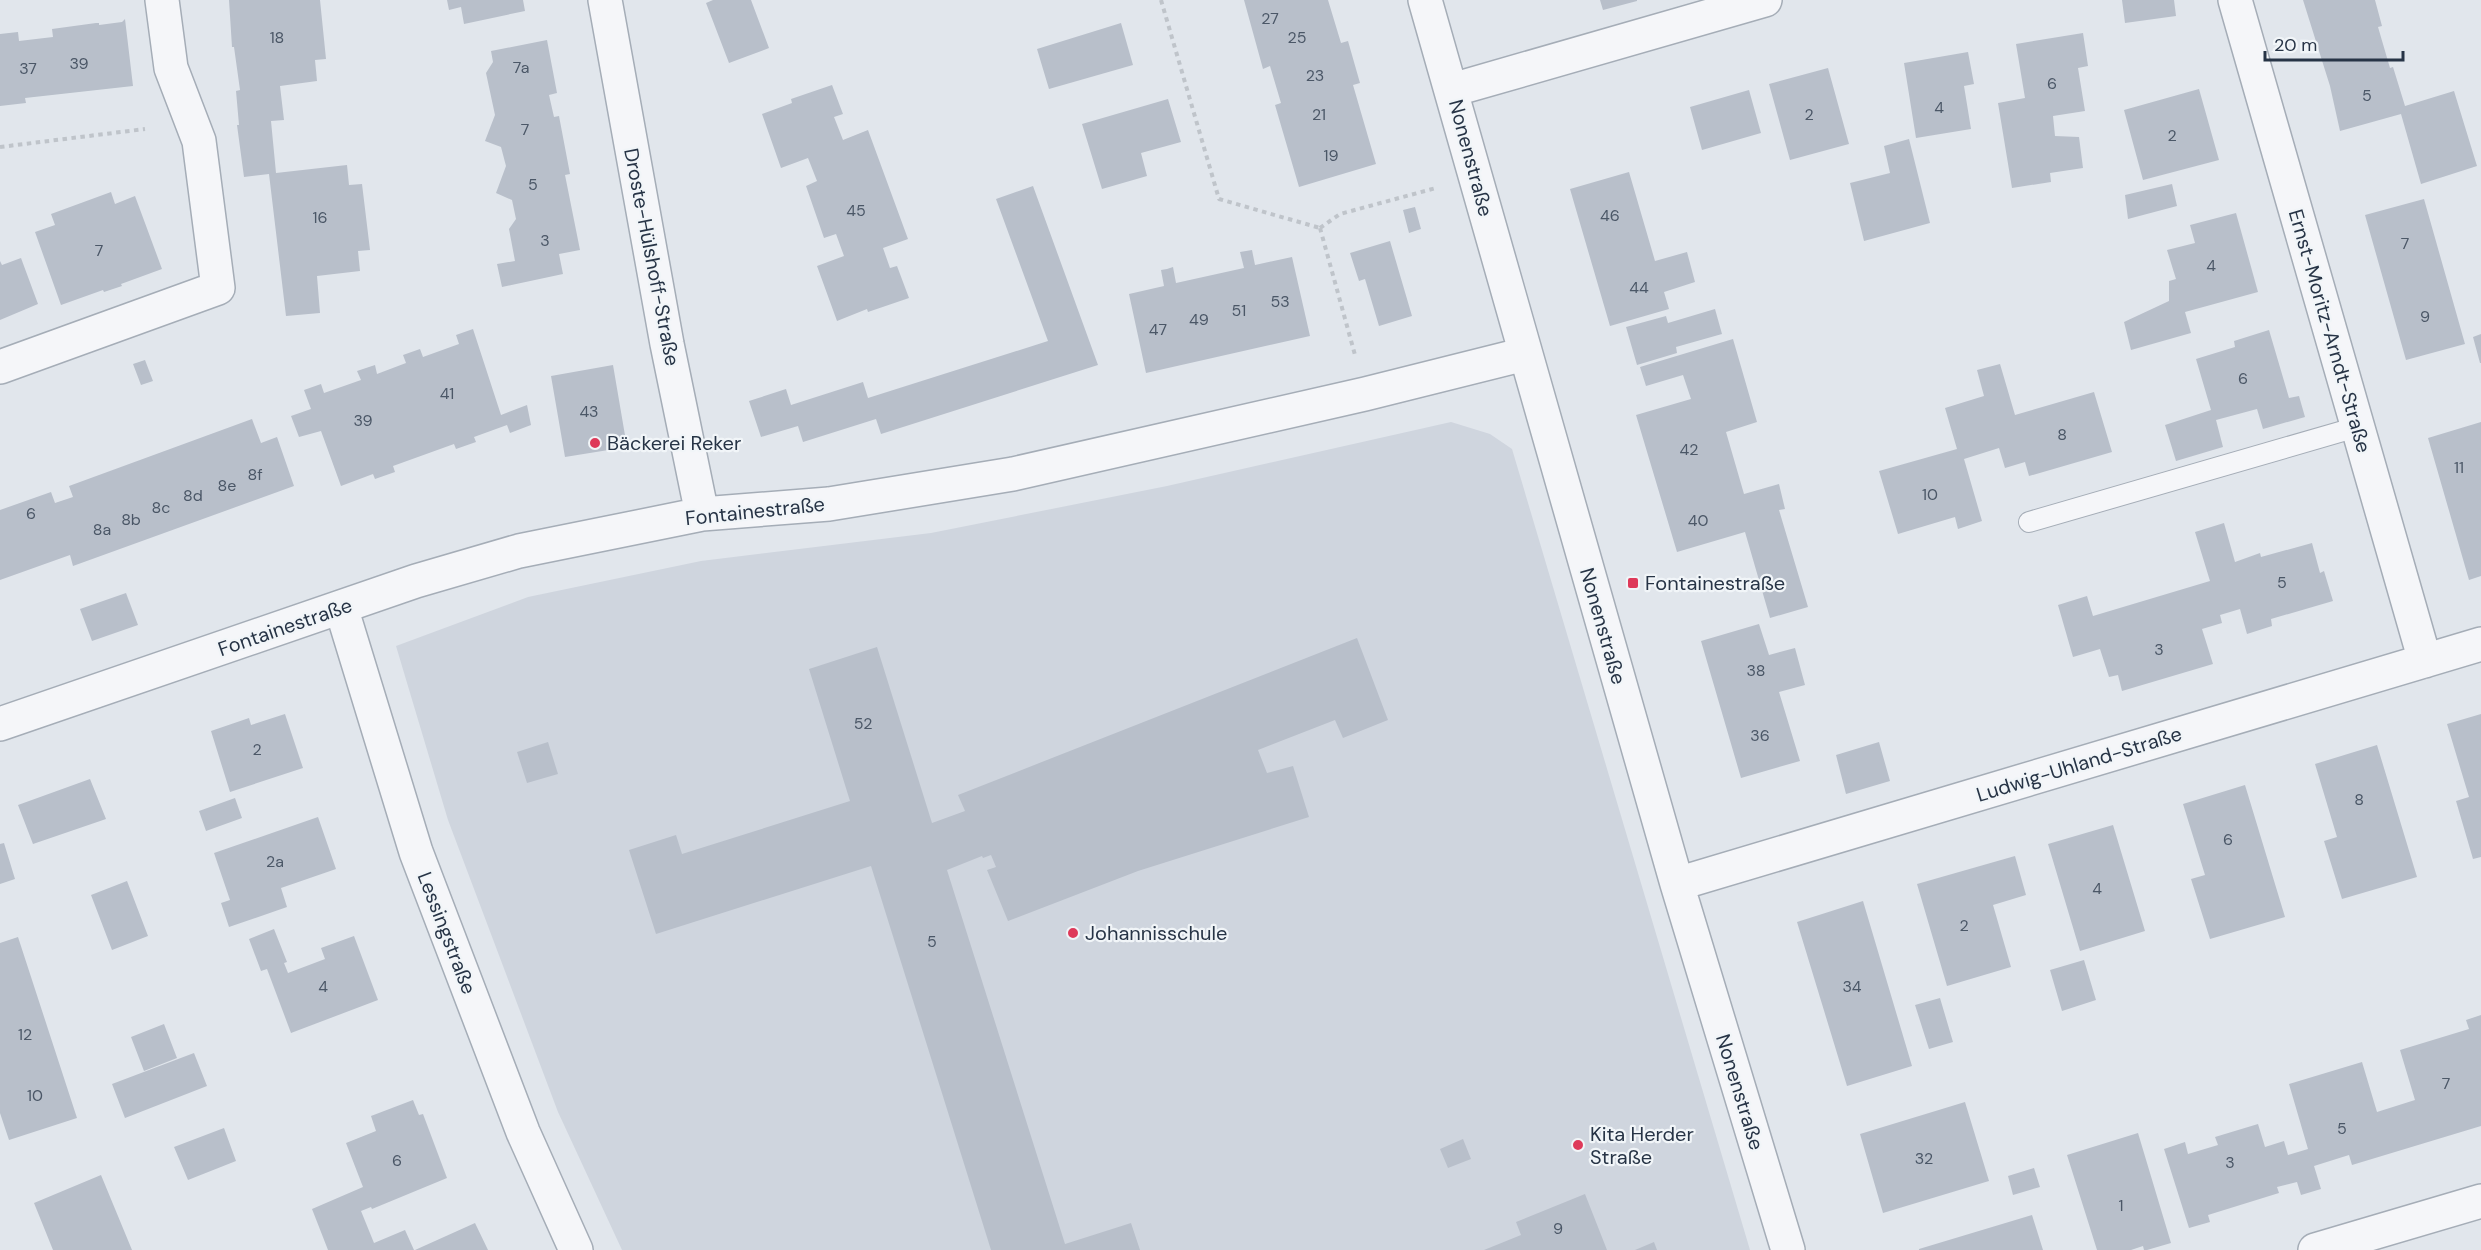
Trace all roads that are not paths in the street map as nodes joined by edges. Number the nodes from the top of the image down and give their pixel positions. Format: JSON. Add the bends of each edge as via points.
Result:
{"nodes":[{"id":1,"x":162,"y":0,"type":"edge"},
{"id":2,"x":605,"y":0,"type":"edge"},
{"id":3,"x":1425,"y":0,"type":"edge"},
{"id":4,"x":1765,"y":0,"type":"edge"},
{"id":5,"x":2235,"y":0,"type":"edge"},
{"id":6,"x":1452,"y":90,"type":"junction"},
{"id":7,"x":1525,"y":354,"type":"junction"},
{"id":8,"x":0,"y":367,"type":"edge"},
{"id":9,"x":2357,"y":427,"type":"junction"},
{"id":10,"x":702,"y":514,"type":"junction"},
{"id":11,"x":2029,"y":522,"type":"dead end"},
{"id":12,"x":342,"y":607,"type":"junction"},
{"id":13,"x":2481,"y":644,"type":"edge"},
{"id":14,"x":2425,"y":661,"type":"junction"},
{"id":15,"x":0,"y":724,"type":"edge"},
{"id":16,"x":1677,"y":884,"type":"junction"},
{"id":17,"x":2481,"y":1201,"type":"edge"},
{"id":18,"x":576,"y":1250,"type":"edge"},
{"id":19,"x":1788,"y":1250,"type":"edge"},
{"id":20,"x":2315,"y":1250,"type":"edge"}],
"edges":[{"from":1,"to":8,"type":"street","via":[[171,68],[199,141],[218,288]]},
{"from":2,"to":10,"type":"street","name":"Droste-Hülshoff-Straße"},
{"from":3,"to":6,"type":"street","name":"Nonenstraße"},
{"from":4,"to":6,"type":"street"},
{"from":5,"to":9,"type":"street","name":"Ernst-Moritz-Arndt-Straße"},
{"from":6,"to":7,"type":"street","name":"Nonenstraße"},
{"from":7,"to":10,"type":"street","name":"Fontainestraße","via":[[1013,474],[829,504]]},
{"from":7,"to":16,"type":"street","name":"Nonenstraße"},
{"from":9,"to":11,"type":"lane"},
{"from":9,"to":14,"type":"street","name":"Ernst-Moritz-Arndt-Straße"},
{"from":10,"to":12,"type":"street","name":"Fontainestraße","via":[[519,551]]},
{"from":12,"to":15,"type":"street","name":"Fontainestraße"},
{"from":12,"to":18,"type":"street","name":"Lessingstraße","via":[[416,852],[523,1132]]},
{"from":13,"to":14,"type":"street","name":"Ludwig-Uhland-Straße"},
{"from":14,"to":16,"type":"street","name":"Ludwig-Uhland-Straße"},
{"from":16,"to":19,"type":"street","name":"Nonenstraße"},
{"from":17,"to":20,"type":"street"}]}
